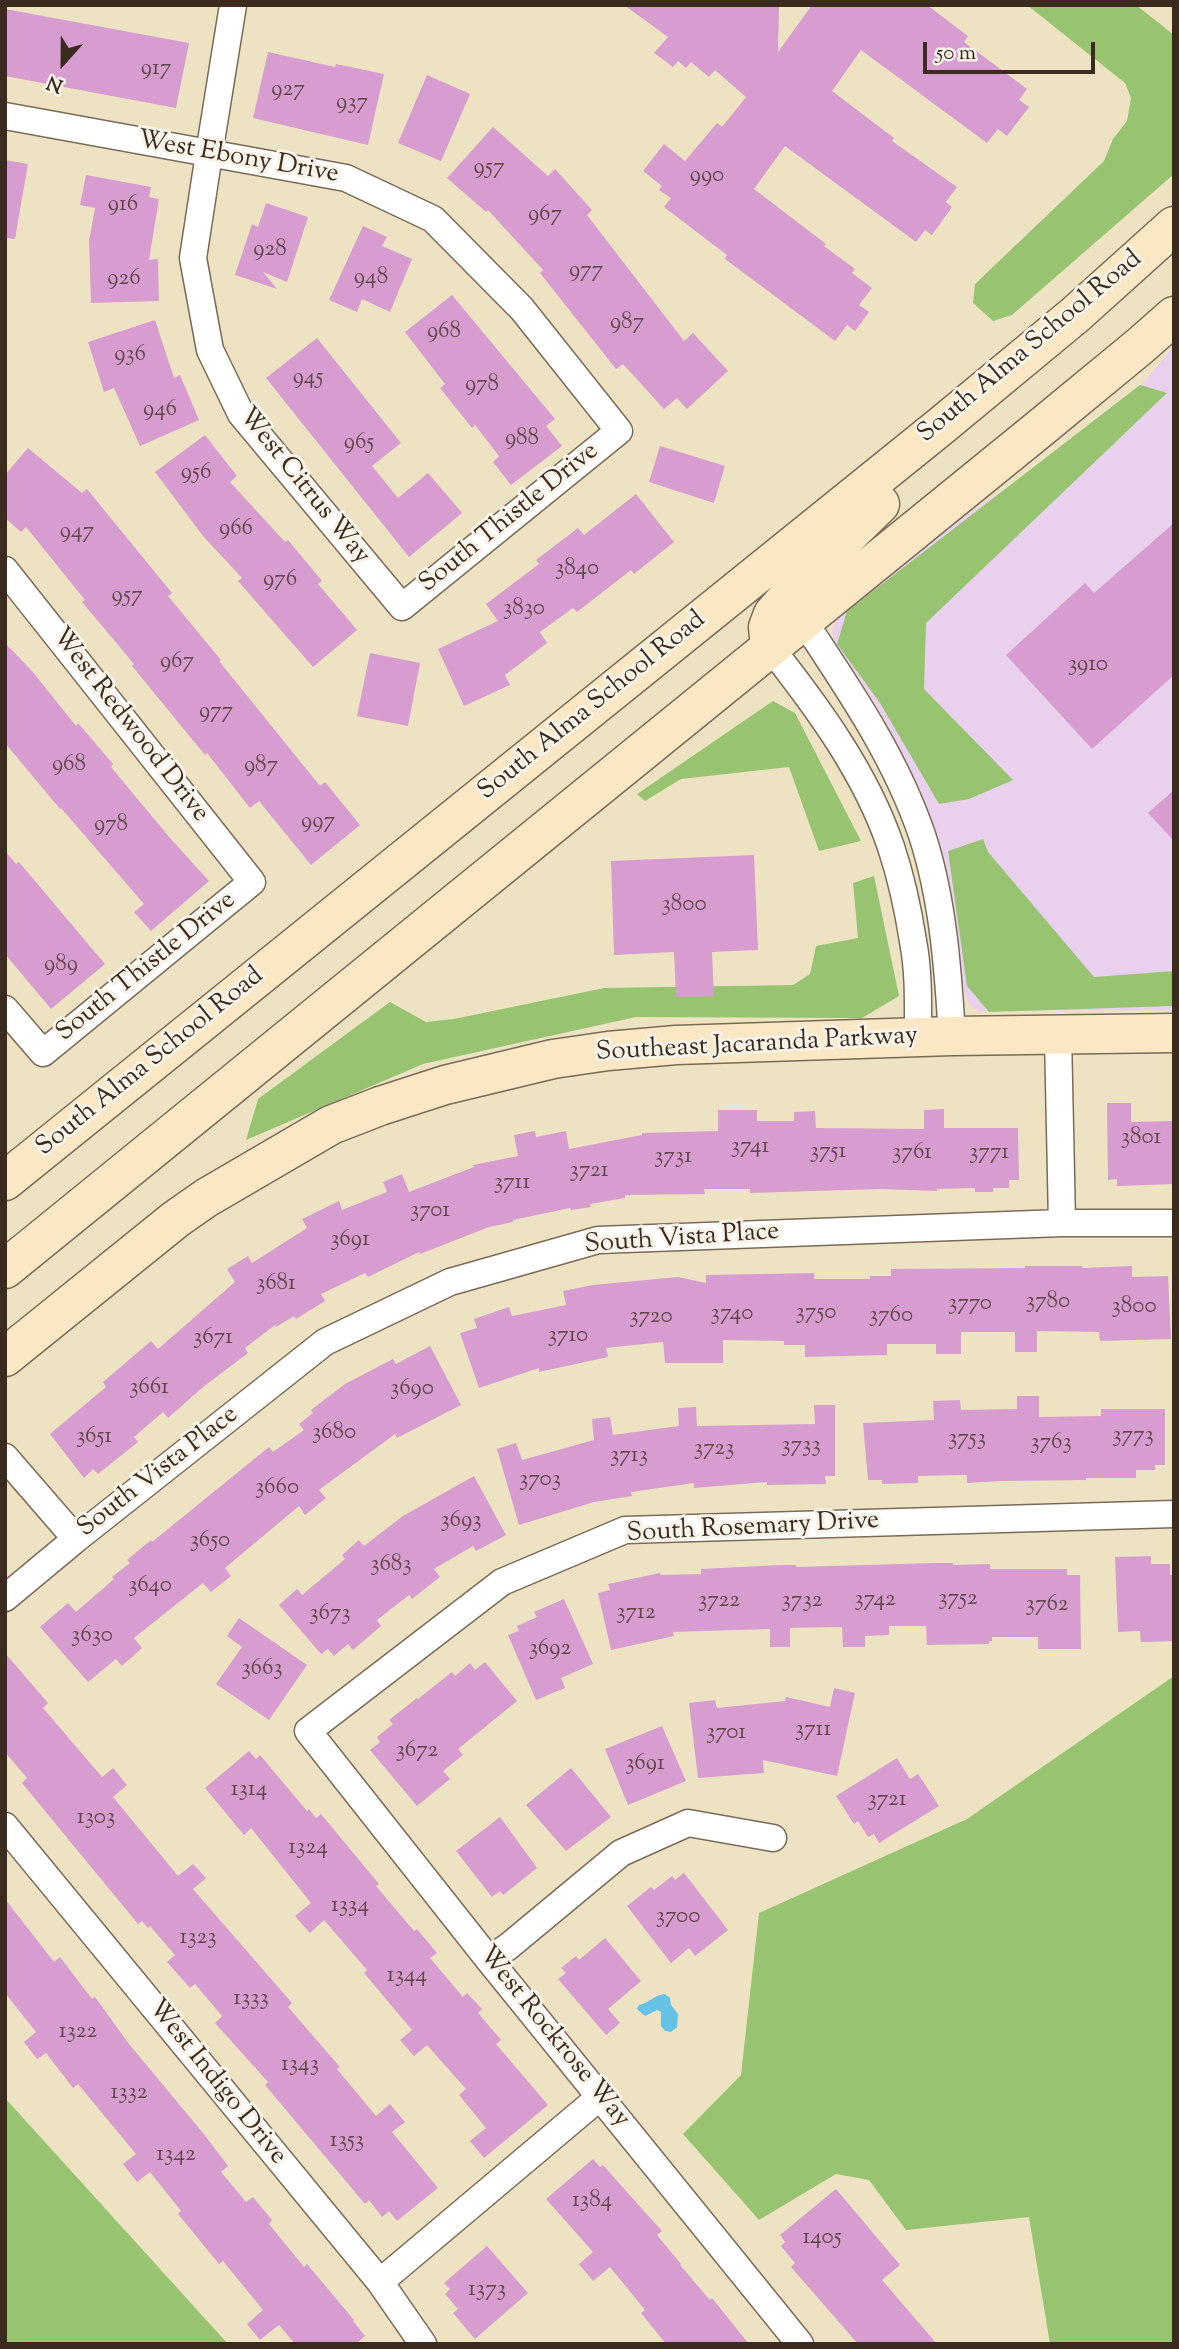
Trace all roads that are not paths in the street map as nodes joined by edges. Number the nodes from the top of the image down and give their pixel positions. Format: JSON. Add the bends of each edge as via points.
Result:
{"nodes":[{"id":1,"x":233,"y":5,"type":"edge"},
{"id":2,"x":5,"y":117,"type":"edge"},
{"id":3,"x":209,"y":154,"type":"junction"},
{"id":4,"x":1174,"y":226,"type":"edge"},
{"id":5,"x":1174,"y":316,"type":"edge"},
{"id":6,"x":941,"y":426,"type":"junction"},
{"id":7,"x":619,"y":431,"type":"joint"},
{"id":8,"x":5,"y":570,"type":"edge"},
{"id":9,"x":401,"y":607,"type":"joint"},
{"id":10,"x":803,"y":620,"type":"junction"},
{"id":11,"x":769,"y":647,"type":"junction"},
{"id":12,"x":252,"y":882,"type":"joint"},
{"id":13,"x":5,"y":1009,"type":"edge"},
{"id":14,"x":1174,"y":1033,"type":"edge"},
{"id":15,"x":1058,"y":1035,"type":"junction"},
{"id":16,"x":935,"y":1036,"type":"junction"},
{"id":17,"x":5,"y":1181,"type":"edge"},
{"id":18,"x":1062,"y":1223,"type":"junction"},
{"id":19,"x":1174,"y":1223,"type":"edge"},
{"id":20,"x":5,"y":1269,"type":"edge"},
{"id":21,"x":5,"y":1357,"type":"edge"},
{"id":22,"x":5,"y":1457,"type":"edge"},
{"id":23,"x":1174,"y":1514,"type":"edge"},
{"id":24,"x":76,"y":1538,"type":"junction"},
{"id":25,"x":5,"y":1598,"type":"edge"},
{"id":26,"x":308,"y":1731,"type":"joint"},
{"id":27,"x":5,"y":1826,"type":"edge"},
{"id":28,"x":773,"y":1838,"type":"dead end"},
{"id":29,"x":489,"y":1960,"type":"junction"},
{"id":30,"x":601,"y":2096,"type":"junction"},
{"id":31,"x":380,"y":2282,"type":"junction"},
{"id":32,"x":423,"y":2344,"type":"edge"},
{"id":33,"x":800,"y":2344,"type":"edge"}],
"edges":[{"from":1,"to":3,"type":"street","name":"West Citrus Way"},
{"from":2,"to":3,"type":"street","name":"West Ebony Drive"},
{"from":3,"to":7,"type":"street","name":"West Ebony Drive","via":[[346,177],[433,219],[522,309]]},
{"from":3,"to":9,"type":"street","name":"West Citrus Way","via":[[192,258],[210,349],[241,414]]},
{"from":4,"to":6,"type":"main road","name":"South Alma School Road"},
{"from":5,"to":10,"type":"main road"},
{"from":6,"to":11,"type":"main road","via":[[893,491],[773,614]]},
{"from":6,"to":17,"type":"main road","name":"South Alma School Road"},
{"from":7,"to":9,"type":"street","name":"South Thistle Drive"},
{"from":8,"to":12,"type":"street","name":"West Redwood Drive"},
{"from":10,"to":11,"type":"main road"},
{"from":10,"to":16,"type":"street","via":[[881,742],[922,836],[944,943]]},
{"from":11,"to":16,"type":"street","via":[[838,740],[890,845],[902,883],[918,985]]},
{"from":11,"to":20,"type":"main road"},
{"from":12,"to":13,"type":"street","name":"South Thistle Drive","via":[[43,1053]]},
{"from":14,"to":15,"type":"main road","name":"Southeast Jacaranda Parkway"},
{"from":15,"to":16,"type":"main road","name":"Southeast Jacaranda Parkway"},
{"from":15,"to":18,"type":"street"},
{"from":16,"to":21,"type":"main road","name":"Southeast Jacaranda Parkway","via":[[608,1051],[499,1071],[380,1106],[331,1125],[206,1198]]},
{"from":18,"to":19,"type":"street","name":"South Vista Place"},
{"from":18,"to":24,"type":"street","name":"South Vista Place","via":[[598,1240],[450,1282],[325,1342]]},
{"from":22,"to":24,"type":"street"},
{"from":23,"to":26,"type":"street","name":"South Rosemary Drive","via":[[625,1530],[502,1583]]},
{"from":24,"to":25,"type":"street","name":"South Vista Place"},
{"from":26,"to":29,"type":"street","name":"West Rockrose Way"},
{"from":27,"to":31,"type":"street","name":"West Indigo Drive"},
{"from":28,"to":29,"type":"street","via":[[688,1823],[621,1853]]},
{"from":29,"to":30,"type":"street","name":"West Rockrose Way"},
{"from":30,"to":31,"type":"street"},
{"from":30,"to":33,"type":"street","name":"West Rockrose Way"},
{"from":31,"to":32,"type":"street","name":"West Indigo Drive"}]}
